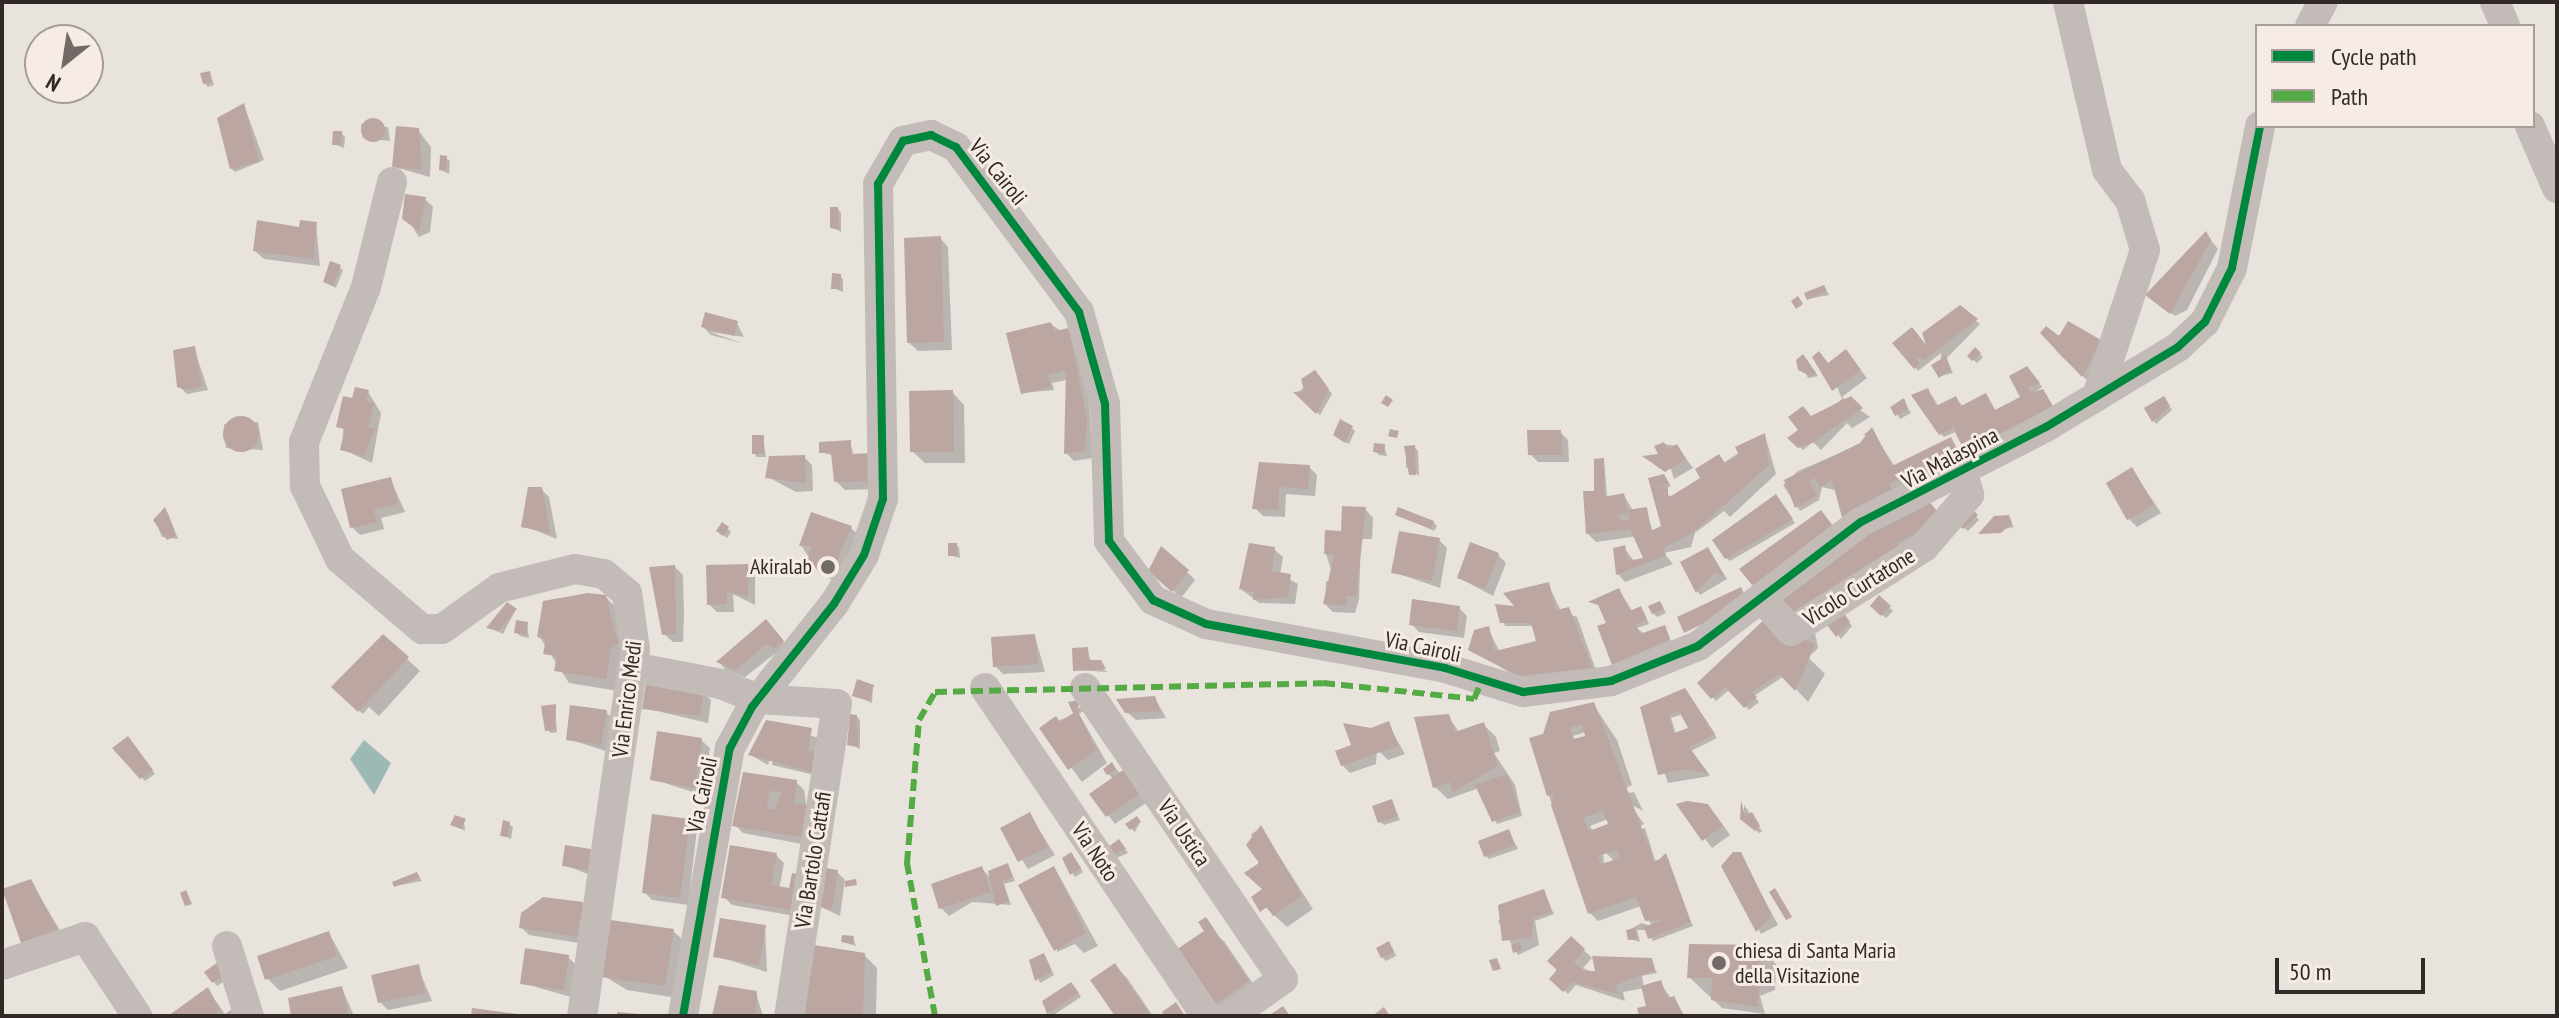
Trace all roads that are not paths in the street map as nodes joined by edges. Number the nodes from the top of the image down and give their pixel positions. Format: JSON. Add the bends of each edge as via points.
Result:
{"nodes":[{"id":1,"x":2068,"y":2,"type":"edge"},
{"id":2,"x":2323,"y":2,"type":"edge"},
{"id":3,"x":2495,"y":2,"type":"edge"},
{"id":4,"x":2311,"y":24,"type":"edge"},
{"id":5,"x":2504,"y":24,"type":"edge"},
{"id":6,"x":2260,"y":128,"type":"edge"},
{"id":7,"x":2531,"y":128,"type":"edge"},
{"id":8,"x":392,"y":182,"type":"dead end"},
{"id":9,"x":2557,"y":188,"type":"edge"},
{"id":10,"x":2097,"y":396,"type":"junction"},
{"id":11,"x":1963,"y":472,"type":"junction"},
{"id":12,"x":1764,"y":601,"type":"junction"},
{"id":13,"x":633,"y":667,"type":"junction"},
{"id":14,"x":1611,"y":681,"type":"joint"},
{"id":15,"x":985,"y":688,"type":"dead end"},
{"id":16,"x":1085,"y":688,"type":"dead end"},
{"id":17,"x":758,"y":699,"type":"junction"},
{"id":18,"x":227,"y":946,"type":"dead end"},
{"id":19,"x":2,"y":965,"type":"edge"},
{"id":20,"x":137,"y":1016,"type":"edge"},
{"id":21,"x":249,"y":1016,"type":"edge"},
{"id":22,"x":582,"y":1016,"type":"edge"},
{"id":23,"x":683,"y":1016,"type":"edge"},
{"id":24,"x":789,"y":1016,"type":"edge"},
{"id":25,"x":1206,"y":1016,"type":"edge"},
{"id":26,"x":1231,"y":1016,"type":"edge"}],
"edges":[{"from":1,"to":10,"type":"street","via":[[2107,170],[2130,200],[2145,250]]},
{"from":2,"to":4,"type":"street"},
{"from":3,"to":5,"type":"street"},
{"from":6,"to":10,"type":"street","name":"Via Malaspina","via":[[2232,268],[2205,322],[2178,347]]},
{"from":7,"to":9,"type":"street"},
{"from":8,"to":13,"type":"street","name":"Via Enrico Medi","via":[[366,287],[301,456],[326,535],[356,576],[428,631],[499,588],[575,569],[604,574],[632,605]]},
{"from":10,"to":11,"type":"street","name":"Via Malaspina"},
{"from":11,"to":12,"type":"street","name":"Via Malaspina","via":[[1861,522]]},
{"from":11,"to":12,"type":"street","name":"Vicolo Curtatone","via":[[1969,495],[1924,547],[1878,577],[1791,631]]},
{"from":12,"to":14,"type":"street","name":"Via Malaspina","via":[[1698,646]]},
{"from":13,"to":17,"type":"street","via":[[721,684]]},
{"from":13,"to":22,"type":"street","name":"Via Enrico Medi"},
{"from":14,"to":17,"type":"street","name":"Via Cairoli","via":[[1543,691],[1500,688],[1445,668],[1206,624],[1153,600],[1109,541],[1105,404],[1087,328],[967,159],[931,135],[890,152],[878,184],[886,443],[881,507],[834,604]]},
{"from":15,"to":25,"type":"street","name":"Via Noto"},
{"from":16,"to":26,"type":"street","name":"Via Ustica","via":[[1283,979]]},
{"from":17,"to":23,"type":"street","name":"Via Cairoli","via":[[723,770]]},
{"from":17,"to":24,"type":"street","name":"Via Bartolo Cattafi","via":[[837,704]]},
{"from":18,"to":21,"type":"street"},
{"from":19,"to":20,"type":"street","via":[[85,937]]}]}
